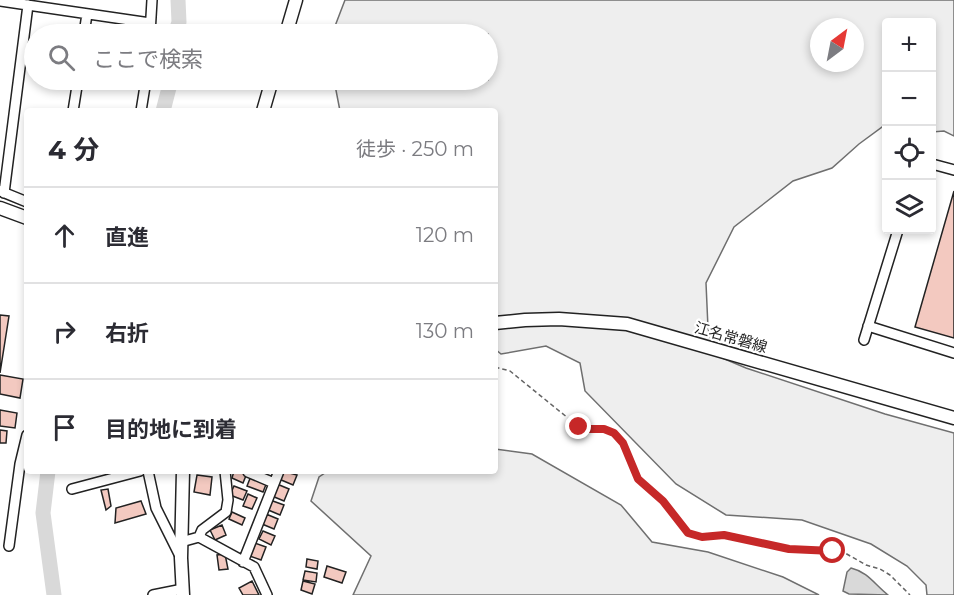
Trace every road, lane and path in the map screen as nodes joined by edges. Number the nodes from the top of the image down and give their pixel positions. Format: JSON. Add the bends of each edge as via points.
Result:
{"nodes":[{"id":1,"x":152,"y":0,"type":"edge"},
{"id":2,"x":296,"y":0,"type":"edge"},
{"id":3,"x":0,"y":1,"type":"edge"},
{"id":4,"x":28,"y":5,"type":"junction"},
{"id":5,"x":87,"y":14,"type":"junction"},
{"id":6,"x":150,"y":23,"type":"joint"},
{"id":7,"x":25,"y":24,"type":"edge"},
{"id":8,"x":86,"y":24,"type":"edge"},
{"id":9,"x":289,"y":24,"type":"edge"},
{"id":10,"x":24,"y":34,"type":"edge"},
{"id":11,"x":76,"y":90,"type":"edge"},
{"id":12,"x":144,"y":90,"type":"edge"},
{"id":13,"x":270,"y":90,"type":"edge"},
{"id":14,"x":73,"y":108,"type":"edge"},
{"id":15,"x":141,"y":108,"type":"edge"},
{"id":16,"x":264,"y":108,"type":"edge"},
{"id":17,"x":936,"y":165,"type":"edge"},
{"id":18,"x":954,"y":170,"type":"edge"},
{"id":19,"x":2,"y":192,"type":"edge"},
{"id":20,"x":24,"y":201,"type":"edge"},
{"id":21,"x":0,"y":208,"type":"edge"},
{"id":22,"x":24,"y":217,"type":"edge"},
{"id":23,"x":897,"y":234,"type":"edge"},
{"id":24,"x":498,"y":323,"type":"edge"},
{"id":25,"x":868,"y":327,"type":"junction"},
{"id":26,"x":864,"y":340,"type":"dead end"},
{"id":27,"x":954,"y":353,"type":"edge"},
{"id":28,"x":498,"y":368,"type":"edge"},
{"id":29,"x":954,"y":418,"type":"edge"},
{"id":30,"x":24,"y":447,"type":"edge"},
{"id":31,"x":129,"y":474,"type":"edge"},
{"id":32,"x":149,"y":474,"type":"edge"},
{"id":33,"x":183,"y":474,"type":"edge"},
{"id":34,"x":225,"y":474,"type":"edge"},
{"id":35,"x":253,"y":474,"type":"edge"},
{"id":36,"x":278,"y":474,"type":"edge"},
{"id":37,"x":274,"y":483,"type":"junction"},
{"id":38,"x":72,"y":489,"type":"dead end"},
{"id":39,"x":199,"y":537,"type":"junction"},
{"id":40,"x":181,"y":542,"type":"junction"},
{"id":41,"x":9,"y":546,"type":"dead end"},
{"id":42,"x":181,"y":558,"type":"junction"},
{"id":43,"x":243,"y":562,"type":"junction"},
{"id":44,"x":183,"y":592,"type":"edge"},
{"id":45,"x":153,"y":595,"type":"edge"},
{"id":46,"x":266,"y":595,"type":"edge"},
{"id":47,"x":910,"y":595,"type":"edge"}],
"edges":[{"from":1,"to":6,"type":"street"},
{"from":2,"to":9,"type":"main road"},
{"from":3,"to":4,"type":"street"},
{"from":4,"to":5,"type":"street"},
{"from":4,"to":7,"type":"street"},
{"from":5,"to":6,"type":"street"},
{"from":5,"to":8,"type":"street"},
{"from":10,"to":19,"type":"street"},
{"from":11,"to":14,"type":"street"},
{"from":12,"to":15,"type":"street"},
{"from":13,"to":16,"type":"main road"},
{"from":17,"to":18,"type":"street"},
{"from":19,"to":20,"type":"street"},
{"from":21,"to":22,"type":"main road"},
{"from":23,"to":25,"type":"street"},
{"from":24,"to":29,"type":"main road","name":"江名常磐線","via":[[559,319],[627,324]]},
{"from":25,"to":26,"type":"street"},
{"from":25,"to":27,"type":"street"},
{"from":28,"to":47,"type":"path","via":[[510,371],[579,427],[614,433],[623,443],[638,479],[663,501],[688,533],[702,537],[724,535],[789,549],[845,553],[890,575]]},
{"from":30,"to":41,"type":"street"},
{"from":31,"to":38,"type":"street"},
{"from":32,"to":42,"type":"street","via":[[156,508]]},
{"from":33,"to":40,"type":"main road"},
{"from":34,"to":39,"type":"street","via":[[226,512],[202,530]]},
{"from":35,"to":37,"type":"street"},
{"from":36,"to":37,"type":"street"},
{"from":37,"to":43,"type":"street"},
{"from":39,"to":40,"type":"street"},
{"from":39,"to":43,"type":"street"},
{"from":40,"to":42,"type":"main road"},
{"from":42,"to":44,"type":"main road"},
{"from":43,"to":46,"type":"street","via":[[254,567]]},
{"from":44,"to":45,"type":"street"}]}
